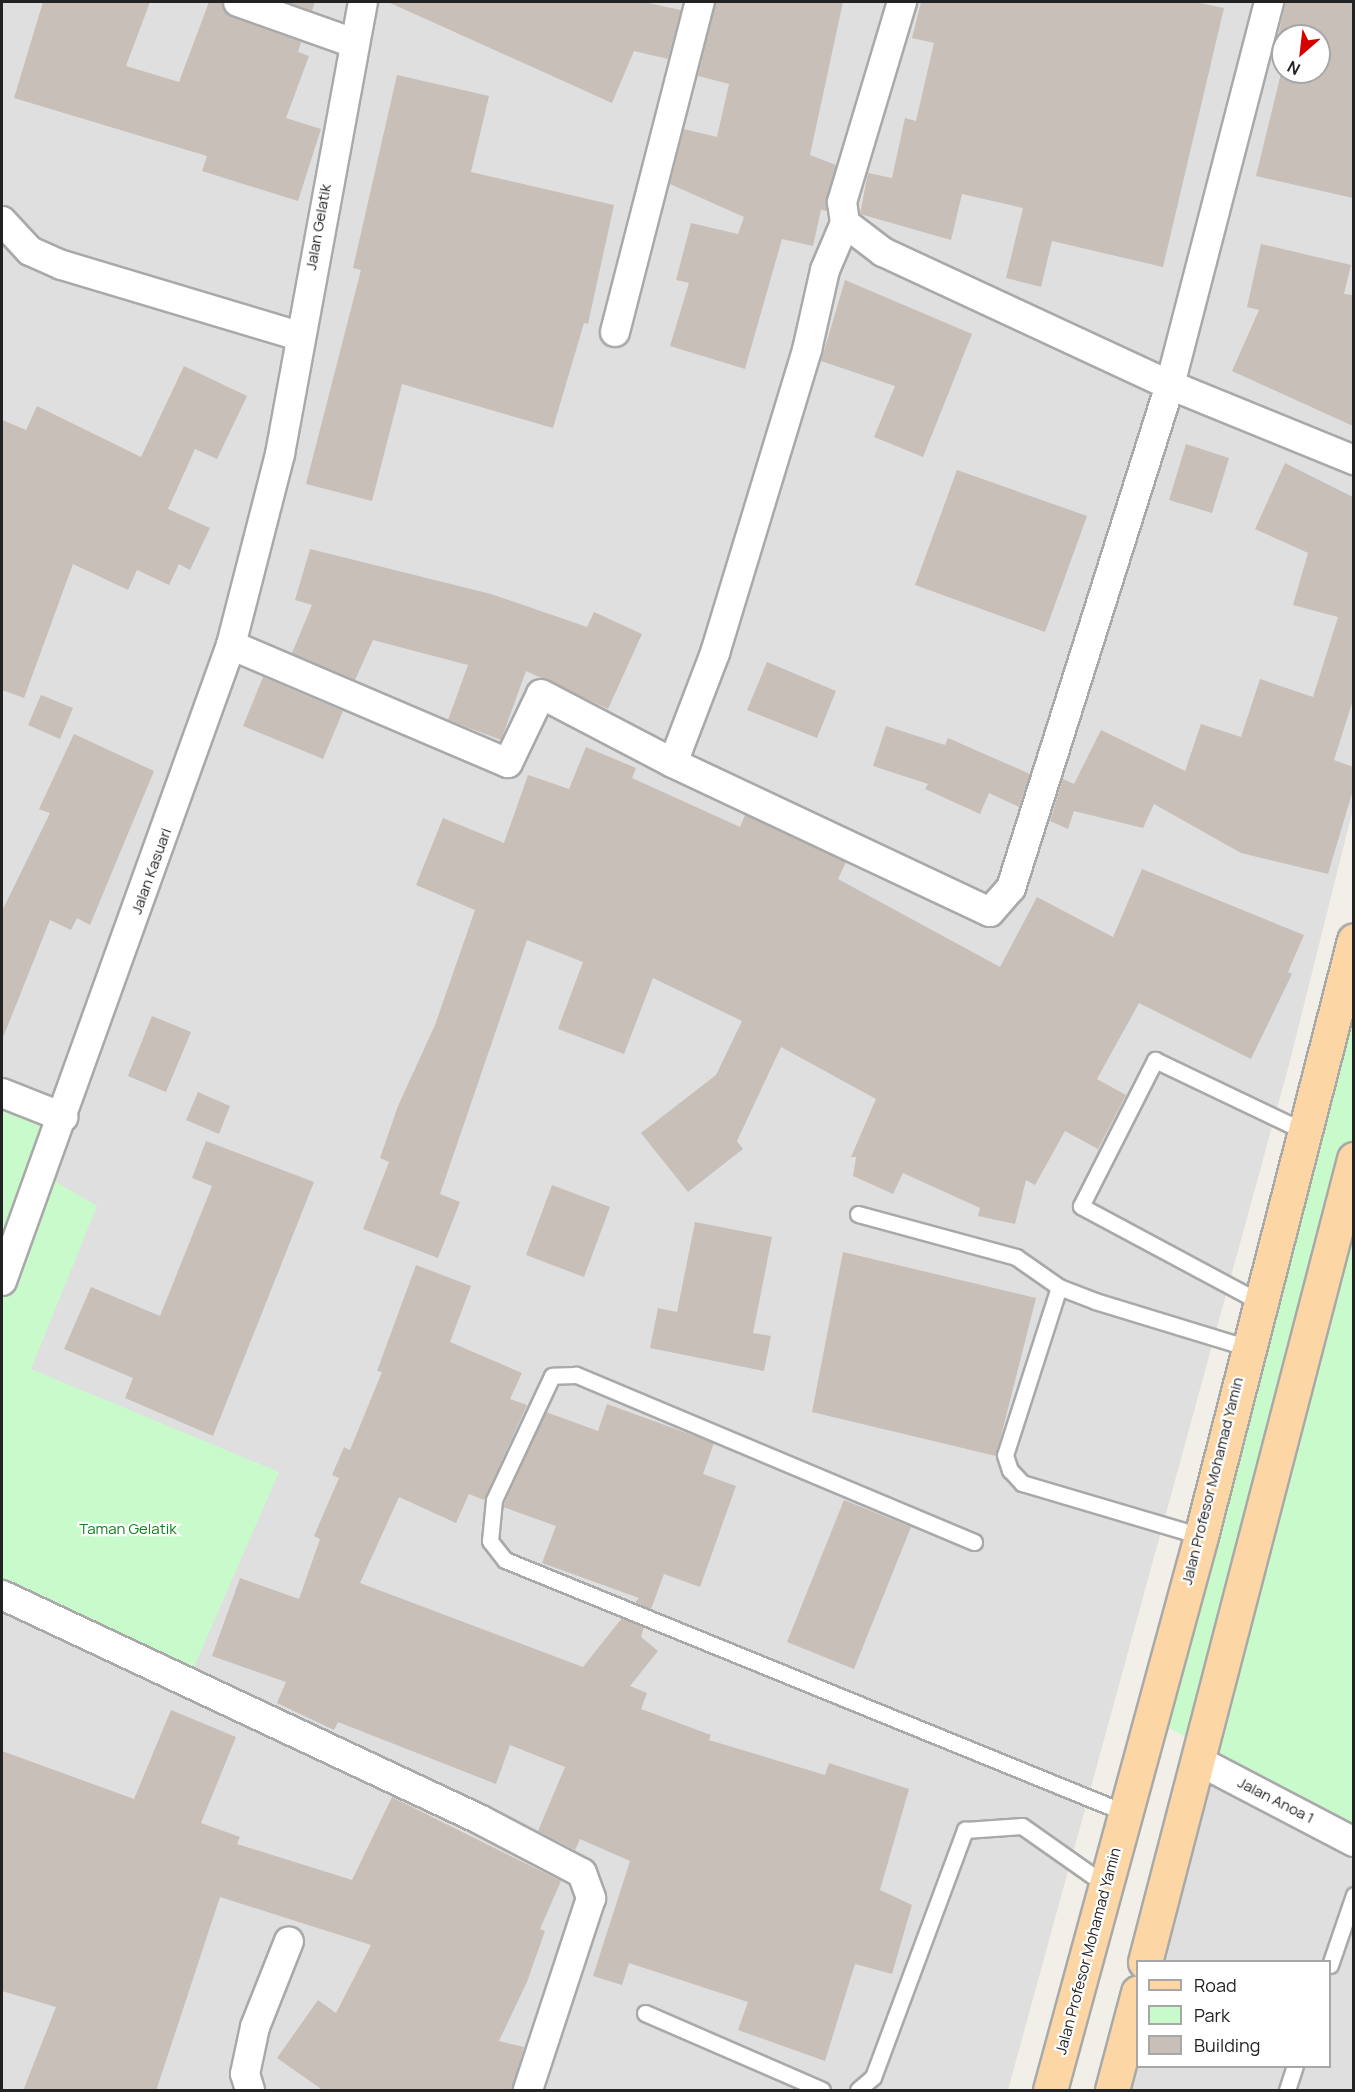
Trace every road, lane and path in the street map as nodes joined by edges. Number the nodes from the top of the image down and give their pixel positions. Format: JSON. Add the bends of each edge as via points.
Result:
{"nodes":[{"id":1,"x":238,"y":2,"type":"edge"},
{"id":2,"x":363,"y":2,"type":"edge"},
{"id":3,"x":700,"y":2,"type":"edge"},
{"id":4,"x":902,"y":2,"type":"edge"},
{"id":5,"x":1269,"y":2,"type":"edge"},
{"id":6,"x":351,"y":42,"type":"junction"},
{"id":7,"x":2,"y":221,"type":"edge"},
{"id":8,"x":845,"y":223,"type":"junction"},
{"id":9,"x":615,"y":332,"type":"dead end"},
{"id":10,"x":298,"y":336,"type":"junction"},
{"id":11,"x":1170,"y":385,"type":"junction"},
{"id":12,"x":280,"y":453,"type":"joint"},
{"id":13,"x":1353,"y":460,"type":"edge"},
{"id":14,"x":231,"y":645,"type":"junction"},
{"id":15,"x":673,"y":763,"type":"junction"},
{"id":16,"x":1353,"y":940,"type":"edge"},
{"id":17,"x":2,"y":1093,"type":"edge"},
{"id":18,"x":63,"y":1117,"type":"junction"},
{"id":19,"x":1302,"y":1130,"type":"junction"},
{"id":20,"x":1353,"y":1160,"type":"edge"},
{"id":21,"x":858,"y":1214,"type":"dead end"},
{"id":22,"x":2,"y":1281,"type":"edge"},
{"id":23,"x":1059,"y":1287,"type":"junction"},
{"id":24,"x":1258,"y":1300,"type":"junction"},
{"id":25,"x":1245,"y":1347,"type":"junction"},
{"id":26,"x":1202,"y":1536,"type":"junction"},
{"id":27,"x":974,"y":1542,"type":"dead end"},
{"id":28,"x":2,"y":1595,"type":"edge"},
{"id":29,"x":1197,"y":1760,"type":"junction"},
{"id":30,"x":1126,"y":1813,"type":"junction"},
{"id":31,"x":1353,"y":1842,"type":"edge"},
{"id":32,"x":1107,"y":1886,"type":"junction"},
{"id":33,"x":1353,"y":1895,"type":"edge"},
{"id":34,"x":289,"y":1941,"type":"dead end"},
{"id":35,"x":1146,"y":1960,"type":"edge"},
{"id":36,"x":1331,"y":1960,"type":"edge"},
{"id":37,"x":1136,"y":1996,"type":"edge"},
{"id":38,"x":645,"y":2013,"type":"dead end"},
{"id":39,"x":1295,"y":2068,"type":"edge"},
{"id":40,"x":250,"y":2091,"type":"edge"},
{"id":41,"x":528,"y":2091,"type":"edge"},
{"id":42,"x":822,"y":2091,"type":"edge"},
{"id":43,"x":858,"y":2091,"type":"edge"},
{"id":44,"x":1050,"y":2091,"type":"edge"},
{"id":45,"x":1112,"y":2091,"type":"edge"},
{"id":46,"x":1287,"y":2091,"type":"edge"}],
"edges":[{"from":1,"to":6,"type":"street"},
{"from":2,"to":6,"type":"street","name":"Jalan Gelatik"},
{"from":3,"to":9,"type":"street"},
{"from":4,"to":8,"type":"street","via":[[842,202]]},
{"from":5,"to":11,"type":"street"},
{"from":6,"to":10,"type":"street","name":"Jalan Gelatik"},
{"from":7,"to":10,"type":"street","via":[[30,251],[62,266]]},
{"from":8,"to":11,"type":"street","via":[[883,252]]},
{"from":8,"to":15,"type":"street","via":[[825,270],[807,350],[718,642]]},
{"from":10,"to":12,"type":"street","name":"Jalan Gelatik"},
{"from":11,"to":13,"type":"street"},
{"from":11,"to":15,"type":"street","via":[[1011,888],[990,912]]},
{"from":12,"to":14,"type":"street","name":"Jalan Kasuari"},
{"from":14,"to":15,"type":"street","via":[[508,763],[541,694]]},
{"from":14,"to":18,"type":"street","name":"Jalan Kasuari"},
{"from":16,"to":19,"type":"main road","name":"Jalan Profesor Mohamad Yamin"},
{"from":17,"to":18,"type":"street"},
{"from":18,"to":22,"type":"street","name":"Jalan Kasuari"},
{"from":19,"to":24,"type":"main road","name":"Jalan Profesor Mohamad Yamin"},
{"from":19,"to":24,"type":"lane","via":[[1155,1060],[1081,1206]]},
{"from":20,"to":29,"type":"main road"},
{"from":21,"to":23,"type":"lane","via":[[1016,1257]]},
{"from":23,"to":25,"type":"lane"},
{"from":23,"to":26,"type":"lane","via":[[1005,1455],[1010,1470],[1022,1483]]},
{"from":24,"to":25,"type":"main road","name":"Jalan Profesor Mohamad Yamin"},
{"from":25,"to":26,"type":"main road","name":"Jalan Profesor Mohamad Yamin"},
{"from":26,"to":30,"type":"main road","name":"Jalan Profesor Mohamad Yamin"},
{"from":27,"to":30,"type":"lane","via":[[576,1375],[552,1376],[494,1500],[490,1541],[505,1560]]},
{"from":28,"to":41,"type":"street","via":[[469,1814],[582,1873],[591,1898]]},
{"from":29,"to":31,"type":"street","name":"Jalan Anoa 1"},
{"from":29,"to":35,"type":"main road"},
{"from":30,"to":32,"type":"main road","name":"Jalan Profesor Mohamad Yamin"},
{"from":32,"to":43,"type":"lane","via":[[1022,1826],[965,1830],[873,2077]]},
{"from":32,"to":44,"type":"main road","name":"Jalan Profesor Mohamad Yamin"},
{"from":33,"to":36,"type":"lane"},
{"from":34,"to":40,"type":"street","via":[[255,2027],[245,2074]]},
{"from":37,"to":45,"type":"main road"},
{"from":38,"to":42,"type":"lane"},
{"from":39,"to":46,"type":"lane"}]}
